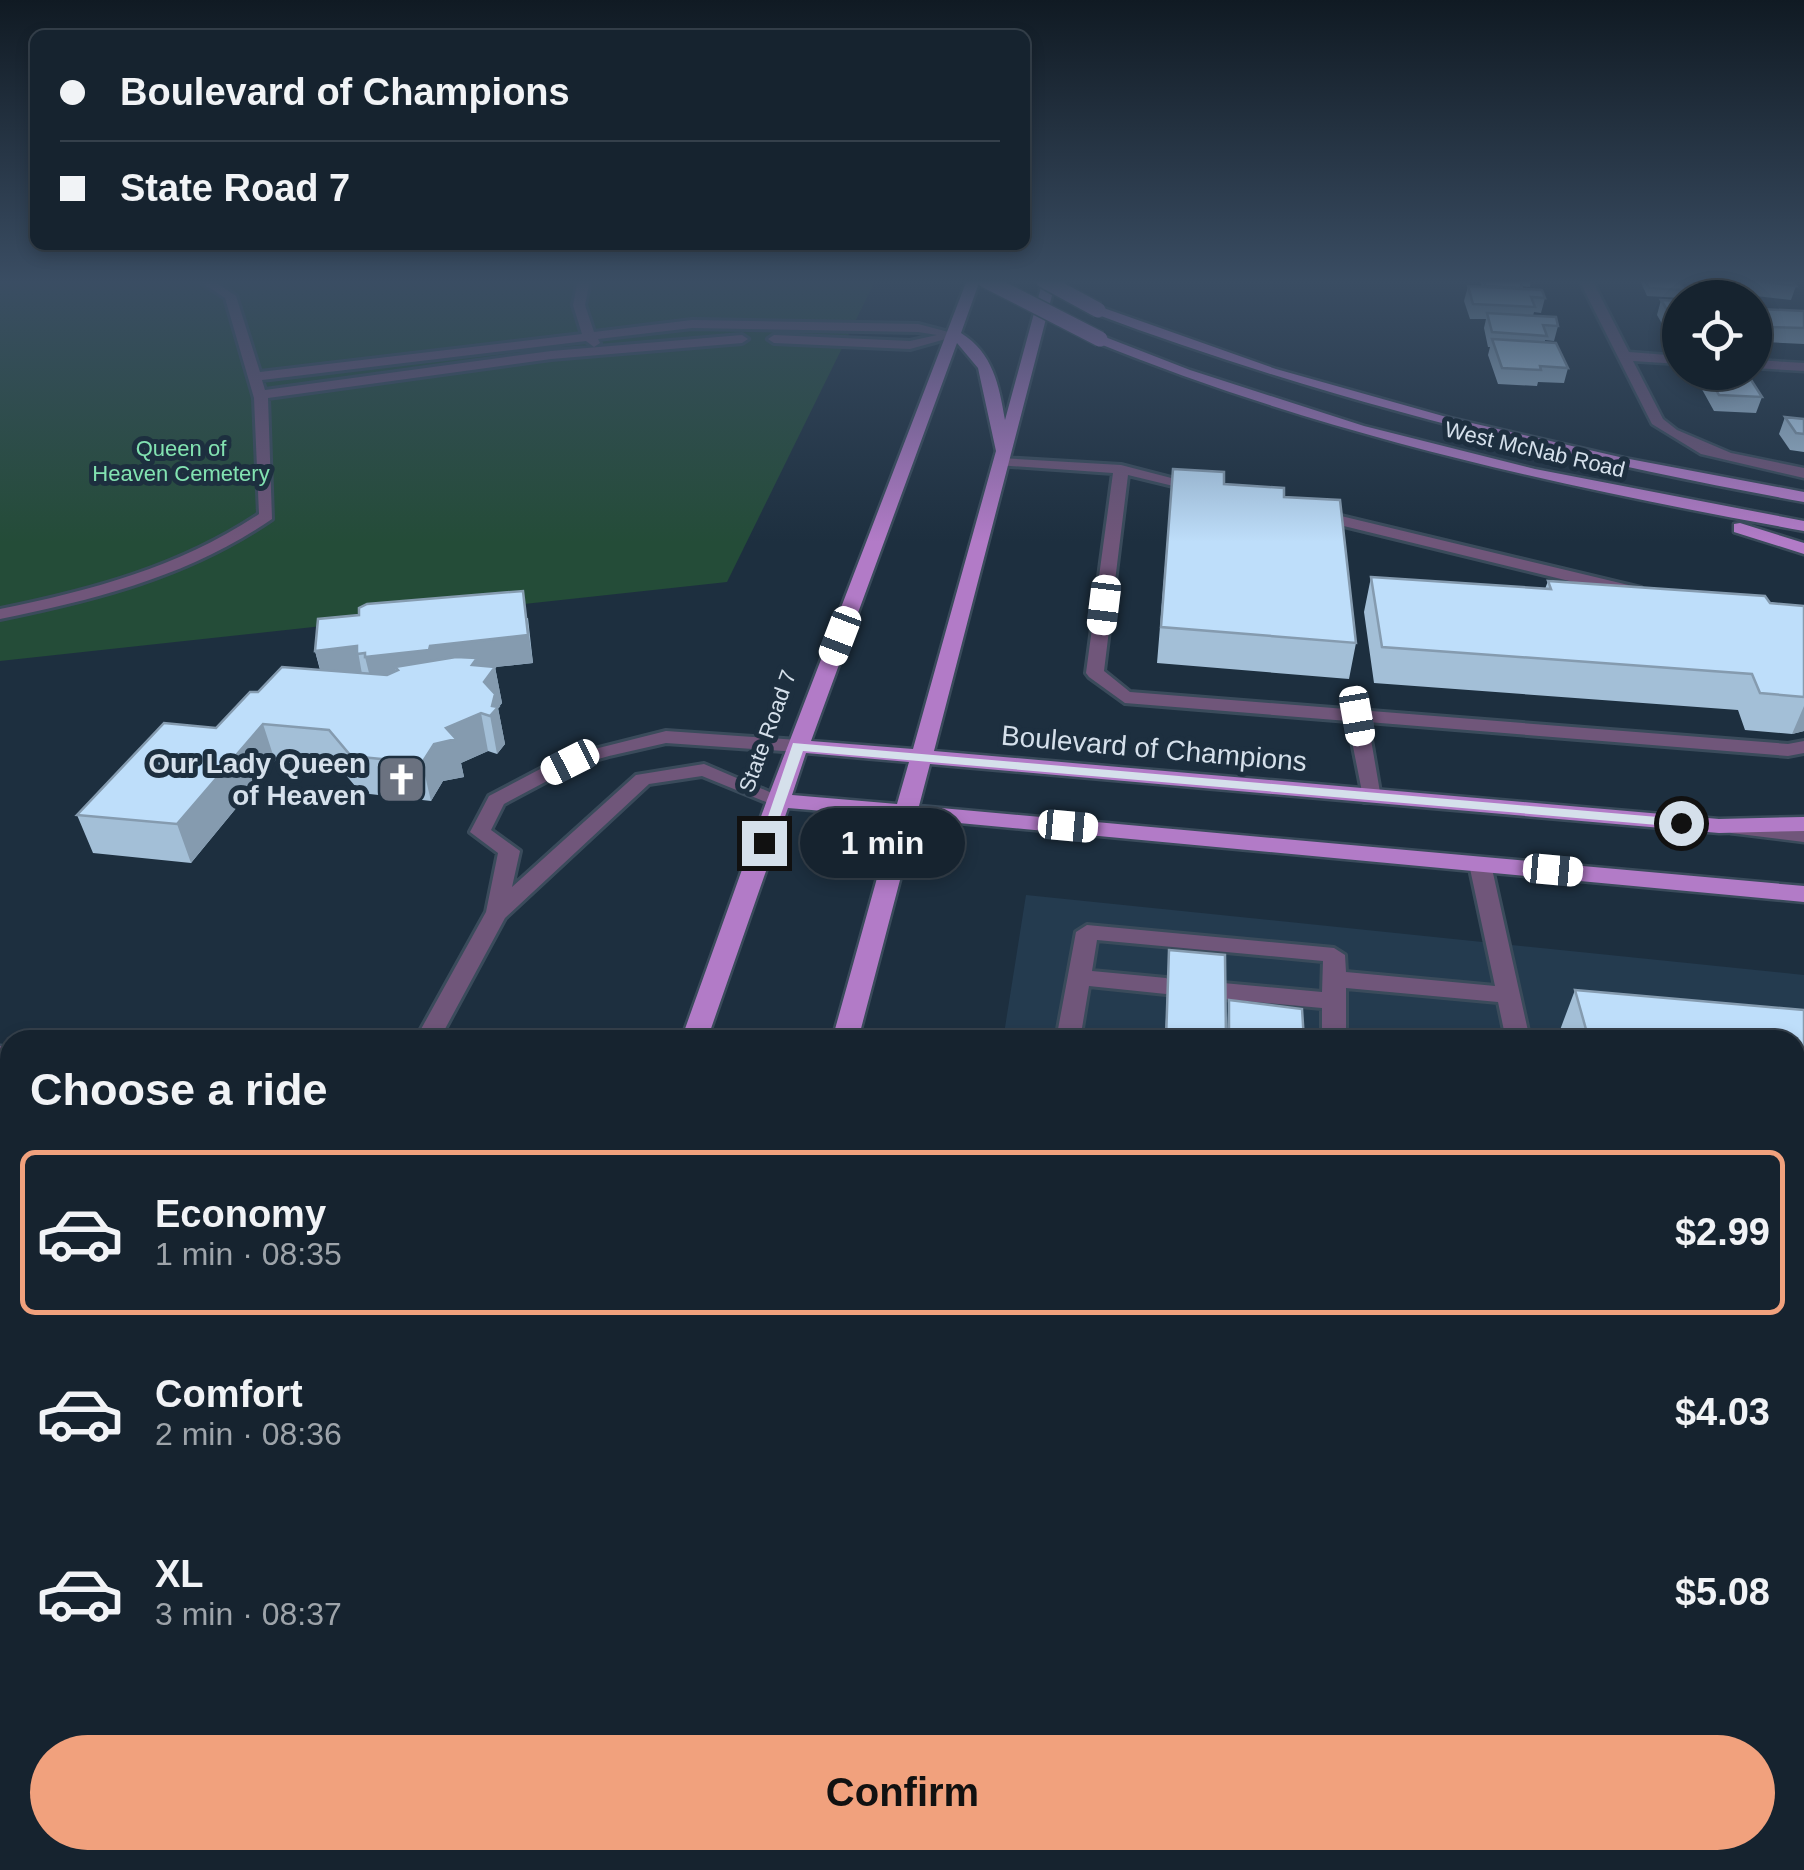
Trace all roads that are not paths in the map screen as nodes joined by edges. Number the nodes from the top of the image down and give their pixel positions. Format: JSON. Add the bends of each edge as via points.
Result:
{"nodes":[{"id":1,"x":252,"y":367,"type":"edge"},
{"id":2,"x":330,"y":367,"type":"edge"},
{"id":3,"x":469,"y":367,"type":"edge"},
{"id":4,"x":942,"y":367,"type":"edge"},
{"id":5,"x":987,"y":367,"type":"edge"},
{"id":6,"x":1024,"y":367,"type":"edge"},
{"id":7,"x":1166,"y":367,"type":"edge"},
{"id":8,"x":1249,"y":367,"type":"edge"},
{"id":9,"x":1631,"y":367,"type":"edge"},
{"id":10,"x":255,"y":377,"type":"junction"},
{"id":11,"x":260,"y":395,"type":"junction"},
{"id":12,"x":1001,"y":460,"type":"junction"},
{"id":13,"x":1121,"y":468,"type":"junction"},
{"id":14,"x":1804,"y":473,"type":"edge"},
{"id":15,"x":1216,"y":491,"type":"edge"},
{"id":16,"x":1804,"y":497,"type":"edge"},
{"id":17,"x":1645,"y":498,"type":"junction"},
{"id":18,"x":1292,"y":510,"type":"edge"},
{"id":19,"x":1804,"y":526,"type":"edge"},
{"id":20,"x":1804,"y":549,"type":"edge"},
{"id":21,"x":1652,"y":596,"type":"edge"},
{"id":22,"x":0,"y":614,"type":"edge"},
{"id":23,"x":1357,"y":716,"type":"junction"},
{"id":24,"x":798,"y":746,"type":"junction"},
{"id":25,"x":1804,"y":747,"type":"edge"},
{"id":26,"x":917,"y":758,"type":"junction"},
{"id":27,"x":1371,"y":798,"type":"junction"},
{"id":28,"x":778,"y":800,"type":"junction"},
{"id":29,"x":904,"y":812,"type":"junction"},
{"id":30,"x":1804,"y":824,"type":"edge"},
{"id":31,"x":1719,"y":826,"type":"junction"},
{"id":32,"x":1804,"y":835,"type":"edge"},
{"id":33,"x":1480,"y":864,"type":"junction"},
{"id":34,"x":1804,"y":894,"type":"edge"},
{"id":35,"x":496,"y":914,"type":"junction"},
{"id":36,"x":1079,"y":977,"type":"junction"},
{"id":37,"x":1166,"y":986,"type":"edge"},
{"id":38,"x":1336,"y":990,"type":"junction"},
{"id":39,"x":1224,"y":991,"type":"edge"},
{"id":40,"x":1509,"y":996,"type":"junction"},
{"id":41,"x":432,"y":1030,"type":"edge"},
{"id":42,"x":698,"y":1030,"type":"edge"},
{"id":43,"x":848,"y":1030,"type":"edge"},
{"id":44,"x":1070,"y":1030,"type":"edge"},
{"id":45,"x":1334,"y":1030,"type":"edge"},
{"id":46,"x":1516,"y":1030,"type":"edge"}],
"edges":[{"from":1,"to":10,"type":"lane"},
{"from":2,"to":10,"type":"lane"},
{"from":3,"to":11,"type":"lane"},
{"from":4,"to":24,"type":"main road","name":"State Road 7"},
{"from":5,"to":12,"type":"main road"},
{"from":6,"to":12,"type":"main road"},
{"from":7,"to":17,"type":"main road","name":"West McNab Road","bridge":true,"via":[[1325,420]]},
{"from":8,"to":16,"type":"main road","name":"West McNab Road","bridge":true,"via":[[1360,402],[1624,464]]},
{"from":9,"to":14,"type":"street","via":[[1658,421],[1674,437]]},
{"from":10,"to":11,"type":"lane"},
{"from":11,"to":22,"type":"lane","via":[[267,516],[225,548],[162,575]]},
{"from":12,"to":13,"type":"lane"},
{"from":12,"to":26,"type":"main road"},
{"from":13,"to":15,"type":"lane"},
{"from":13,"to":23,"type":"lane","via":[[1095,673],[1125,697]]},
{"from":17,"to":19,"type":"main road","name":"West McNab Road"},
{"from":17,"to":20,"type":"main road"},
{"from":18,"to":21,"type":"lane"},
{"from":23,"to":25,"type":"lane"},
{"from":23,"to":27,"type":"lane"},
{"from":24,"to":26,"type":"main road","name":"Boulevard of Champions"},
{"from":24,"to":28,"type":"main road","name":"State Road 7"},
{"from":24,"to":35,"type":"lane","via":[[666,737],[570,762],[496,800],[480,832],[509,852]]},
{"from":26,"to":27,"type":"main road","name":"Boulevard of Champions"},
{"from":26,"to":29,"type":"main road"},
{"from":27,"to":31,"type":"main road","name":"Boulevard of Champions"},
{"from":28,"to":29,"type":"main road"},
{"from":28,"to":35,"type":"lane","via":[[704,770],[642,778]]},
{"from":28,"to":42,"type":"main road","name":"State Road 7"},
{"from":29,"to":33,"type":"main road"},
{"from":29,"to":43,"type":"main road"},
{"from":30,"to":31,"type":"main road"},
{"from":31,"to":32,"type":"street","name":"Boulevard of Champions"},
{"from":33,"to":34,"type":"main road"},
{"from":33,"to":40,"type":"lane"},
{"from":35,"to":41,"type":"lane"},
{"from":36,"to":37,"type":"lane"},
{"from":36,"to":38,"type":"lane","via":[[1087,932],[1334,955]]},
{"from":36,"to":44,"type":"lane"},
{"from":38,"to":39,"type":"lane"},
{"from":38,"to":40,"type":"lane"},
{"from":38,"to":45,"type":"lane"},
{"from":40,"to":46,"type":"lane"}]}
